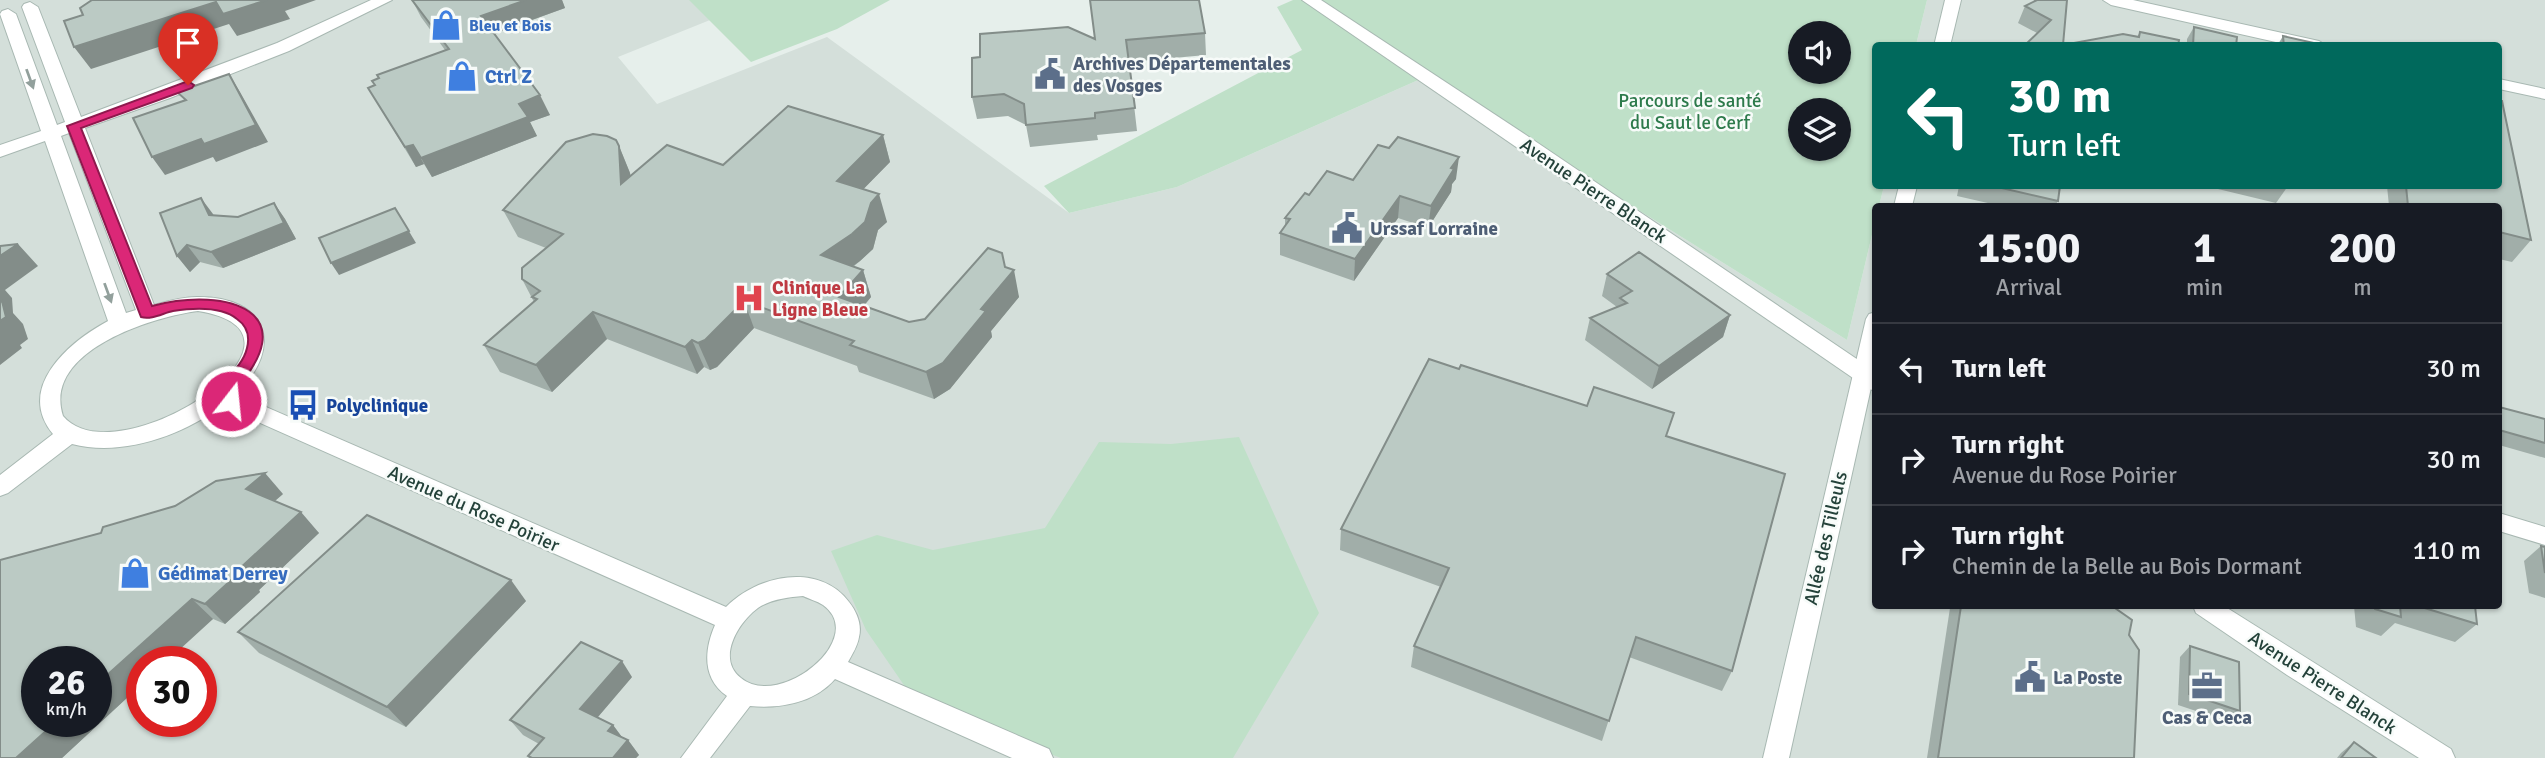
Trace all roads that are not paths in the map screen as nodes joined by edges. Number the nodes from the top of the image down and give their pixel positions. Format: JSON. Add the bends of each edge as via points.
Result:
{"nodes":[{"id":1,"x":384,"y":0,"type":"edge"},
{"id":2,"x":1310,"y":0,"type":"edge"},
{"id":3,"x":1953,"y":0,"type":"edge"},
{"id":4,"x":2111,"y":0,"type":"edge"},
{"id":5,"x":37,"y":4,"type":"edge"},
{"id":6,"x":4,"y":15,"type":"edge"},
{"id":7,"x":1943,"y":42,"type":"edge"},
{"id":8,"x":2301,"y":42,"type":"edge"},
{"id":9,"x":2502,"y":86,"type":"edge"},
{"id":10,"x":2545,"y":94,"type":"edge"},
{"id":11,"x":73,"y":126,"type":"junction"},
{"id":12,"x":50,"y":134,"type":"junction"},
{"id":13,"x":0,"y":151,"type":"edge"},
{"id":14,"x":147,"y":313,"type":"junction"},
{"id":15,"x":120,"y":325,"type":"junction"},
{"id":16,"x":1872,"y":353,"type":"edge"},
{"id":17,"x":1869,"y":379,"type":"edge"},
{"id":18,"x":220,"y":396,"type":"junction"},
{"id":19,"x":69,"y":433,"type":"junction"},
{"id":20,"x":0,"y":487,"type":"edge"},
{"id":21,"x":2502,"y":523,"type":"edge"},
{"id":22,"x":2545,"y":536,"type":"edge"},
{"id":23,"x":2209,"y":609,"type":"edge"},
{"id":24,"x":729,"y":620,"type":"junction"},
{"id":25,"x":833,"y":667,"type":"junction"},
{"id":26,"x":745,"y":693,"type":"junction"},
{"id":27,"x":694,"y":758,"type":"edge"},
{"id":28,"x":1040,"y":758,"type":"edge"},
{"id":29,"x":1776,"y":758,"type":"edge"},
{"id":30,"x":2442,"y":758,"type":"edge"}],
"edges":[{"from":1,"to":11,"type":"street","via":[[283,47]]},
{"from":2,"to":17,"type":"street","name":"Avenue Pierre Blanck"},
{"from":3,"to":7,"type":"street"},
{"from":4,"to":8,"type":"street"},
{"from":5,"to":6,"type":"street"},
{"from":5,"to":11,"type":"street"},
{"from":6,"to":12,"type":"street","one_way":true},
{"from":9,"to":10,"type":"street"},
{"from":11,"to":12,"type":"street"},
{"from":11,"to":14,"type":"street"},
{"from":12,"to":13,"type":"street"},
{"from":12,"to":15,"type":"street","one_way":true},
{"from":14,"to":15,"type":"street"},
{"from":14,"to":18,"type":"street","via":[[209,304],[238,311],[250,320],[256,333],[255,348],[246,369]]},
{"from":15,"to":19,"type":"street","via":[[74,356],[49,392],[48,409],[55,423]]},
{"from":16,"to":17,"type":"street","name":"Allée des Tilleuls"},
{"from":17,"to":29,"type":"street","name":"Allée des Tilleuls"},
{"from":18,"to":19,"type":"street","via":[[193,414],[140,435],[93,440]]},
{"from":18,"to":24,"type":"street","name":"Avenue du Rose Poirier"},
{"from":19,"to":20,"type":"street"},
{"from":21,"to":22,"type":"street"},
{"from":23,"to":30,"type":"street","name":"Avenue Pierre Blanck"},
{"from":24,"to":25,"type":"street","via":[[764,593],[795,587],[824,591],[838,601],[848,623],[844,650]]},
{"from":24,"to":26,"type":"street","via":[[720,637],[720,671]]},
{"from":25,"to":26,"type":"street","via":[[801,690],[762,697]]},
{"from":25,"to":28,"type":"street"},
{"from":26,"to":27,"type":"street"}]}
